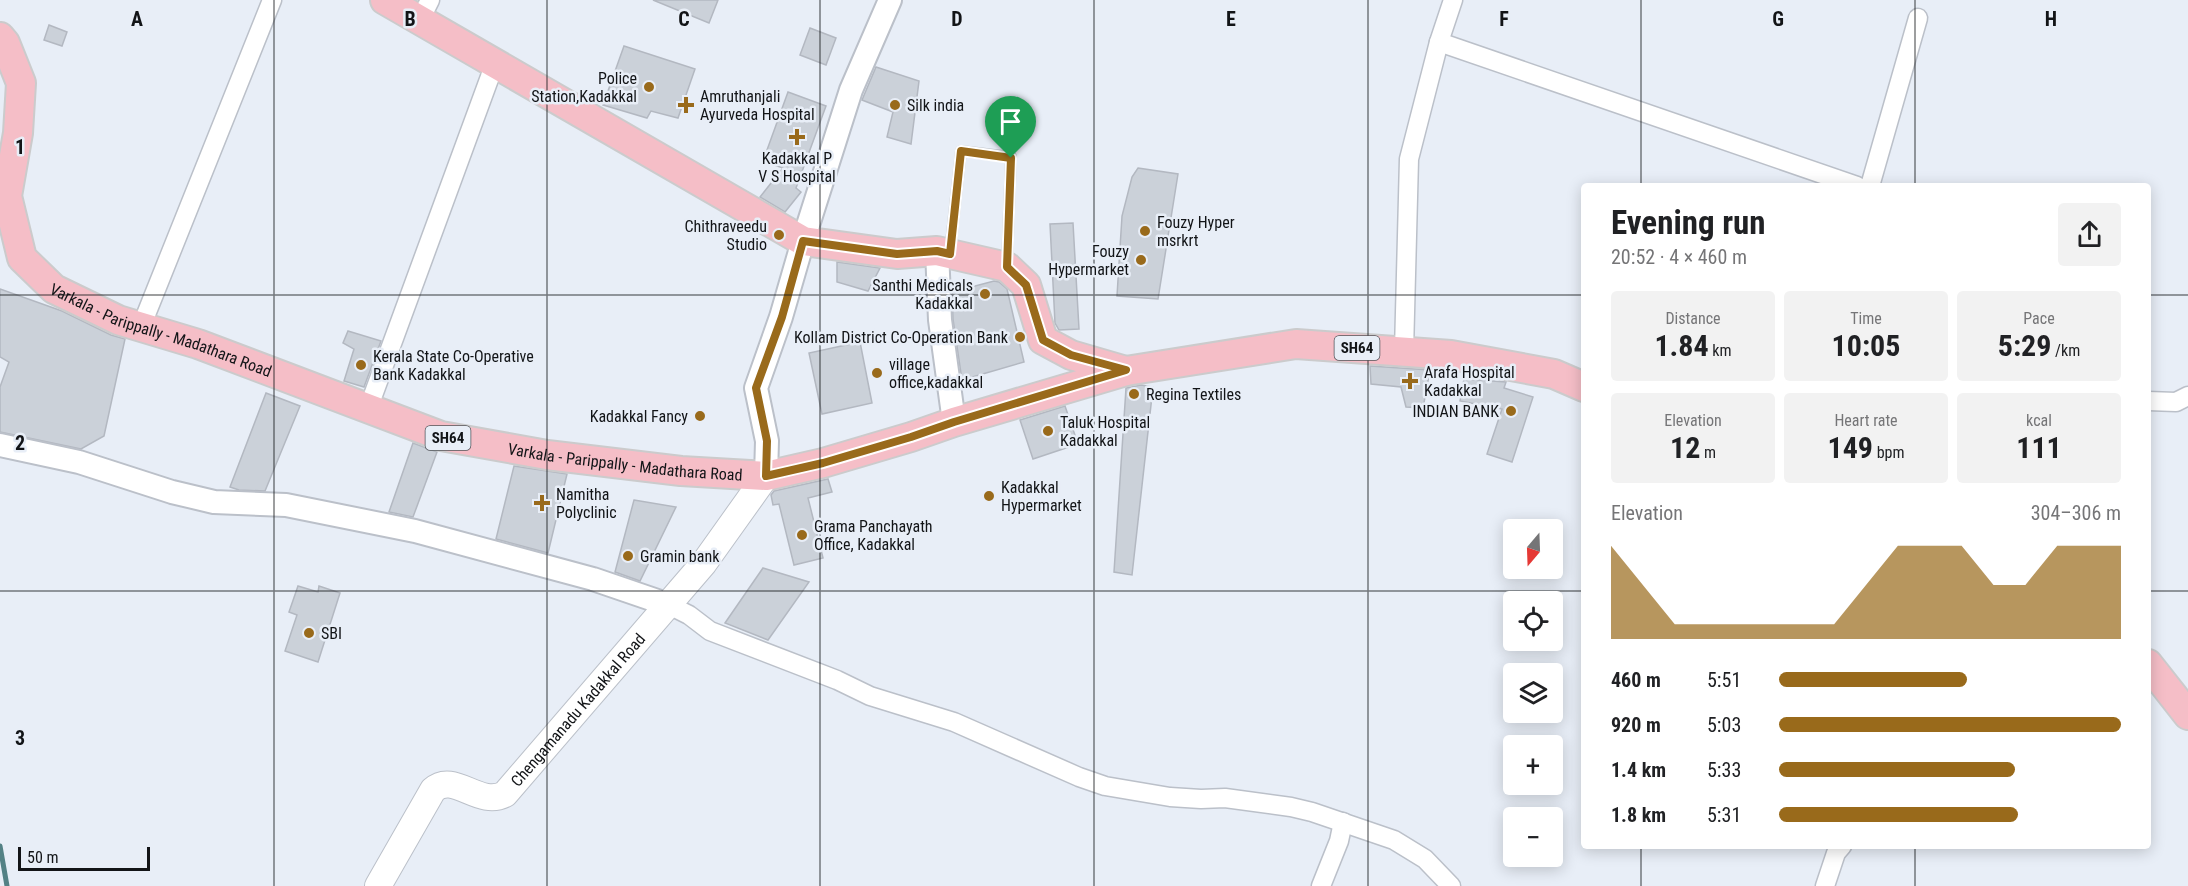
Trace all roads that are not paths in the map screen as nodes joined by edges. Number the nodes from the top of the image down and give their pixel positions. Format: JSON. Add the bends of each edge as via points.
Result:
{"nodes":[{"id":1,"x":272,"y":0,"type":"edge"},
{"id":2,"x":385,"y":0,"type":"edge"},
{"id":3,"x":890,"y":0,"type":"edge"},
{"id":4,"x":1453,"y":0,"type":"edge"},
{"id":5,"x":425,"y":10,"type":"edge"},
{"id":6,"x":1918,"y":18,"type":"dead end"},
{"id":7,"x":0,"y":37,"type":"edge"},
{"id":8,"x":1439,"y":42,"type":"junction"},
{"id":9,"x":495,"y":63,"type":"junction"},
{"id":10,"x":1848,"y":183,"type":"edge"},
{"id":11,"x":1871,"y":183,"type":"edge"},
{"id":12,"x":803,"y":241,"type":"junction"},
{"id":13,"x":943,"y":253,"type":"junction"},
{"id":14,"x":1007,"y":267,"type":"junction"},
{"id":15,"x":141,"y":327,"type":"junction"},
{"id":16,"x":1404,"y":351,"type":"junction"},
{"id":17,"x":1126,"y":370,"type":"junction"},
{"id":18,"x":1581,"y":386,"type":"edge"},
{"id":19,"x":2188,"y":396,"type":"edge"},
{"id":20,"x":2151,"y":400,"type":"edge"},
{"id":21,"x":368,"y":410,"type":"junction"},
{"id":22,"x":954,"y":422,"type":"junction"},
{"id":23,"x":0,"y":445,"type":"edge"},
{"id":24,"x":766,"y":476,"type":"junction"},
{"id":25,"x":669,"y":605,"type":"junction"},
{"id":26,"x":2151,"y":668,"type":"edge"},
{"id":27,"x":2188,"y":715,"type":"edge"},
{"id":28,"x":1343,"y":822,"type":"junction"},
{"id":29,"x":1839,"y":849,"type":"edge"},
{"id":30,"x":378,"y":886,"type":"edge"},
{"id":31,"x":1322,"y":886,"type":"edge"},
{"id":32,"x":1451,"y":886,"type":"edge"},
{"id":33,"x":1825,"y":886,"type":"edge"}],
"edges":[{"from":1,"to":15,"type":"street"},
{"from":2,"to":5,"type":"main road"},
{"from":3,"to":12,"type":"street","via":[[851,90]]},
{"from":4,"to":8,"type":"street"},
{"from":5,"to":9,"type":"main road"},
{"from":6,"to":11,"type":"street"},
{"from":7,"to":15,"type":"main road","name":"Varkala - Parippally - Madathara Road","number":"SH64","via":[[21,83],[18,133],[7,196],[22,258],[54,289]]},
{"from":8,"to":10,"type":"street"},
{"from":8,"to":16,"type":"street","via":[[1409,159]]},
{"from":9,"to":12,"type":"main road"},
{"from":9,"to":21,"type":"street"},
{"from":12,"to":13,"type":"main road","via":[[897,254]]},
{"from":12,"to":24,"type":"street","via":[[782,317],[756,388],[767,441]]},
{"from":13,"to":14,"type":"main road"},
{"from":13,"to":14,"type":"lane","via":[[961,151],[1011,158]]},
{"from":13,"to":22,"type":"street","via":[[940,320]]},
{"from":14,"to":17,"type":"main road","via":[[1026,285],[1043,340],[1071,355]]},
{"from":15,"to":21,"type":"main road","name":"Varkala - Parippally - Madathara Road","number":"SH64","via":[[198,344]]},
{"from":16,"to":17,"type":"main road","name":"Varkala - Parippally - Madathara Road","number":"SH64","via":[[1296,344]]},
{"from":16,"to":18,"type":"main road","name":"Varkala - Parippally - Madathara Road","number":"SH64","via":[[1451,355],[1554,374]]},
{"from":17,"to":22,"type":"main road","name":"Varkala - Parippally - Madathara Road","number":"SH64"},
{"from":19,"to":20,"type":"street","via":[[2176,402]]},
{"from":21,"to":24,"type":"main road","name":"Varkala - Parippally - Madathara Road","number":"SH64","via":[[441,436],[547,455],[681,471]]},
{"from":22,"to":24,"type":"main road","name":"Varkala - Parippally - Madathara Road","number":"SH64"},
{"from":23,"to":25,"type":"street","via":[[79,462],[171,492],[214,501],[286,505],[415,531],[593,579]]},
{"from":24,"to":25,"type":"main road","name":"Chengamanadu Kadakkal Road"},
{"from":25,"to":28,"type":"street","via":[[710,632],[870,696],[954,722],[1105,786],[1170,797],[1268,803]]},
{"from":25,"to":30,"type":"main road","name":"Chengamanadu Kadakkal Road","via":[[506,794],[488,798],[452,784],[433,790]]},
{"from":26,"to":27,"type":"main road"},
{"from":28,"to":31,"type":"street"},
{"from":28,"to":32,"type":"street","via":[[1403,845],[1425,859]]},
{"from":29,"to":33,"type":"street"}]}
